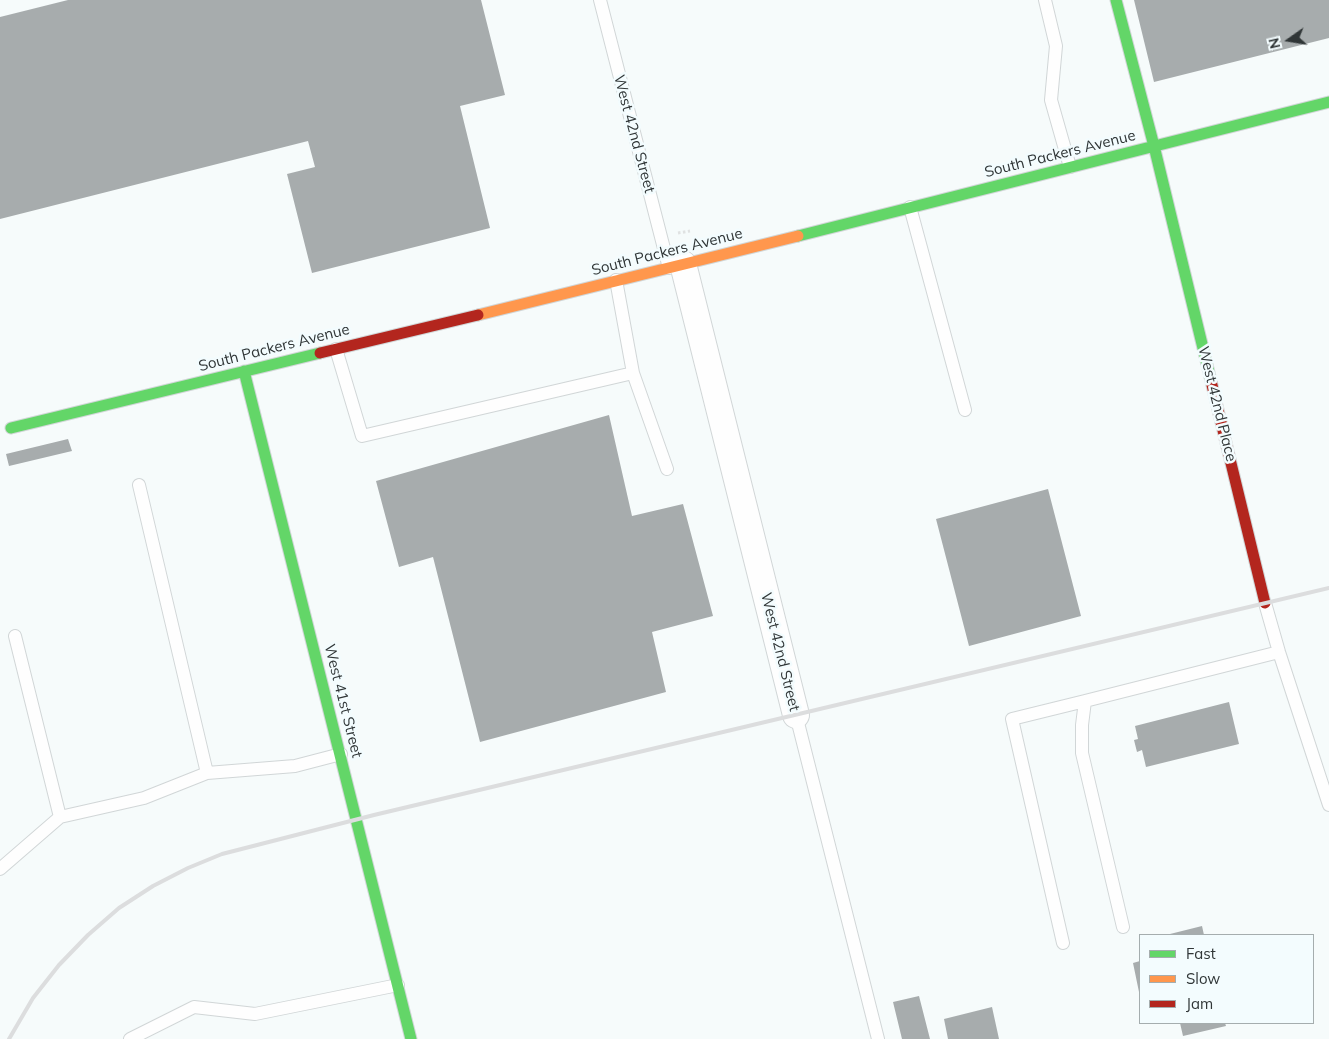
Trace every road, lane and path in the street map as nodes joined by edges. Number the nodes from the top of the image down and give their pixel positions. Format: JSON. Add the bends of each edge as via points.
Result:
{"nodes":[{"id":1,"x":600,"y":0,"type":"edge"},
{"id":2,"x":1045,"y":0,"type":"edge"},
{"id":3,"x":1116,"y":0,"type":"edge"},
{"id":4,"x":1329,"y":102,"type":"edge"},
{"id":5,"x":1154,"y":146,"type":"junction"},
{"id":6,"x":1070,"y":167,"type":"junction"},
{"id":7,"x":910,"y":207,"type":"junction"},
{"id":8,"x":676,"y":266,"type":"junction"},
{"id":9,"x":616,"y":280,"type":"junction"},
{"id":10,"x":336,"y":349,"type":"junction"},
{"id":11,"x":244,"y":371,"type":"junction"},
{"id":12,"x":633,"y":373,"type":"junction"},
{"id":13,"x":965,"y":410,"type":"dead end"},
{"id":14,"x":6,"y":429,"type":"edge"},
{"id":15,"x":667,"y":469,"type":"dead end"},
{"id":16,"x":139,"y":485,"type":"dead end"},
{"id":17,"x":1265,"y":603,"type":"joint"},
{"id":18,"x":15,"y":636,"type":"dead end"},
{"id":19,"x":1279,"y":652,"type":"junction"},
{"id":20,"x":1085,"y":701,"type":"junction"},
{"id":21,"x":796,"y":714,"type":"joint"},
{"id":22,"x":341,"y":754,"type":"junction"},
{"id":23,"x":207,"y":773,"type":"junction"},
{"id":24,"x":1329,"y":805,"type":"edge"},
{"id":25,"x":60,"y":817,"type":"junction"},
{"id":26,"x":0,"y":869,"type":"edge"},
{"id":27,"x":1123,"y":927,"type":"dead end"},
{"id":28,"x":1063,"y":942,"type":"dead end"},
{"id":29,"x":398,"y":985,"type":"junction"},
{"id":30,"x":130,"y":1039,"type":"edge"},
{"id":31,"x":411,"y":1039,"type":"edge"},
{"id":32,"x":878,"y":1039,"type":"edge"}],
"edges":[{"from":1,"to":8,"type":"lane","name":"West 42nd Street"},
{"from":2,"to":6,"type":"lane","via":[[1056,46],[1050,100]]},
{"from":3,"to":5,"type":"street","name":"West 42nd Place"},
{"from":4,"to":5,"type":"street","name":"South Packers Avenue"},
{"from":5,"to":6,"type":"street","name":"South Packers Avenue"},
{"from":5,"to":17,"type":"street","name":"West 42nd Place"},
{"from":6,"to":7,"type":"street","name":"South Packers Avenue"},
{"from":7,"to":8,"type":"street","name":"South Packers Avenue"},
{"from":7,"to":13,"type":"lane"},
{"from":8,"to":9,"type":"street","name":"South Packers Avenue"},
{"from":8,"to":21,"type":"street","name":"West 42nd Street"},
{"from":9,"to":10,"type":"street","name":"South Packers Avenue"},
{"from":9,"to":12,"type":"lane"},
{"from":10,"to":11,"type":"street","name":"South Packers Avenue"},
{"from":10,"to":12,"type":"lane","via":[[362,436]]},
{"from":11,"to":14,"type":"street","name":"South Packers Avenue"},
{"from":11,"to":22,"type":"street","name":"West 41st Street"},
{"from":12,"to":15,"type":"lane"},
{"from":16,"to":23,"type":"lane"},
{"from":17,"to":19,"type":"lane","name":"West 42nd Place"},
{"from":18,"to":25,"type":"lane"},
{"from":19,"to":20,"type":"lane"},
{"from":19,"to":24,"type":"lane","name":"West 42nd Place"},
{"from":20,"to":27,"type":"lane","via":[[1082,753]]},
{"from":20,"to":28,"type":"lane","via":[[1012,719]]},
{"from":21,"to":32,"type":"lane","name":"West 42nd Street"},
{"from":22,"to":23,"type":"lane","via":[[295,766]]},
{"from":22,"to":29,"type":"street","name":"West 41st Street"},
{"from":23,"to":25,"type":"lane","via":[[144,798]]},
{"from":25,"to":26,"type":"lane"},
{"from":29,"to":30,"type":"lane","via":[[255,1014],[194,1007]]},
{"from":29,"to":31,"type":"street","name":"West 41st Street"}]}
